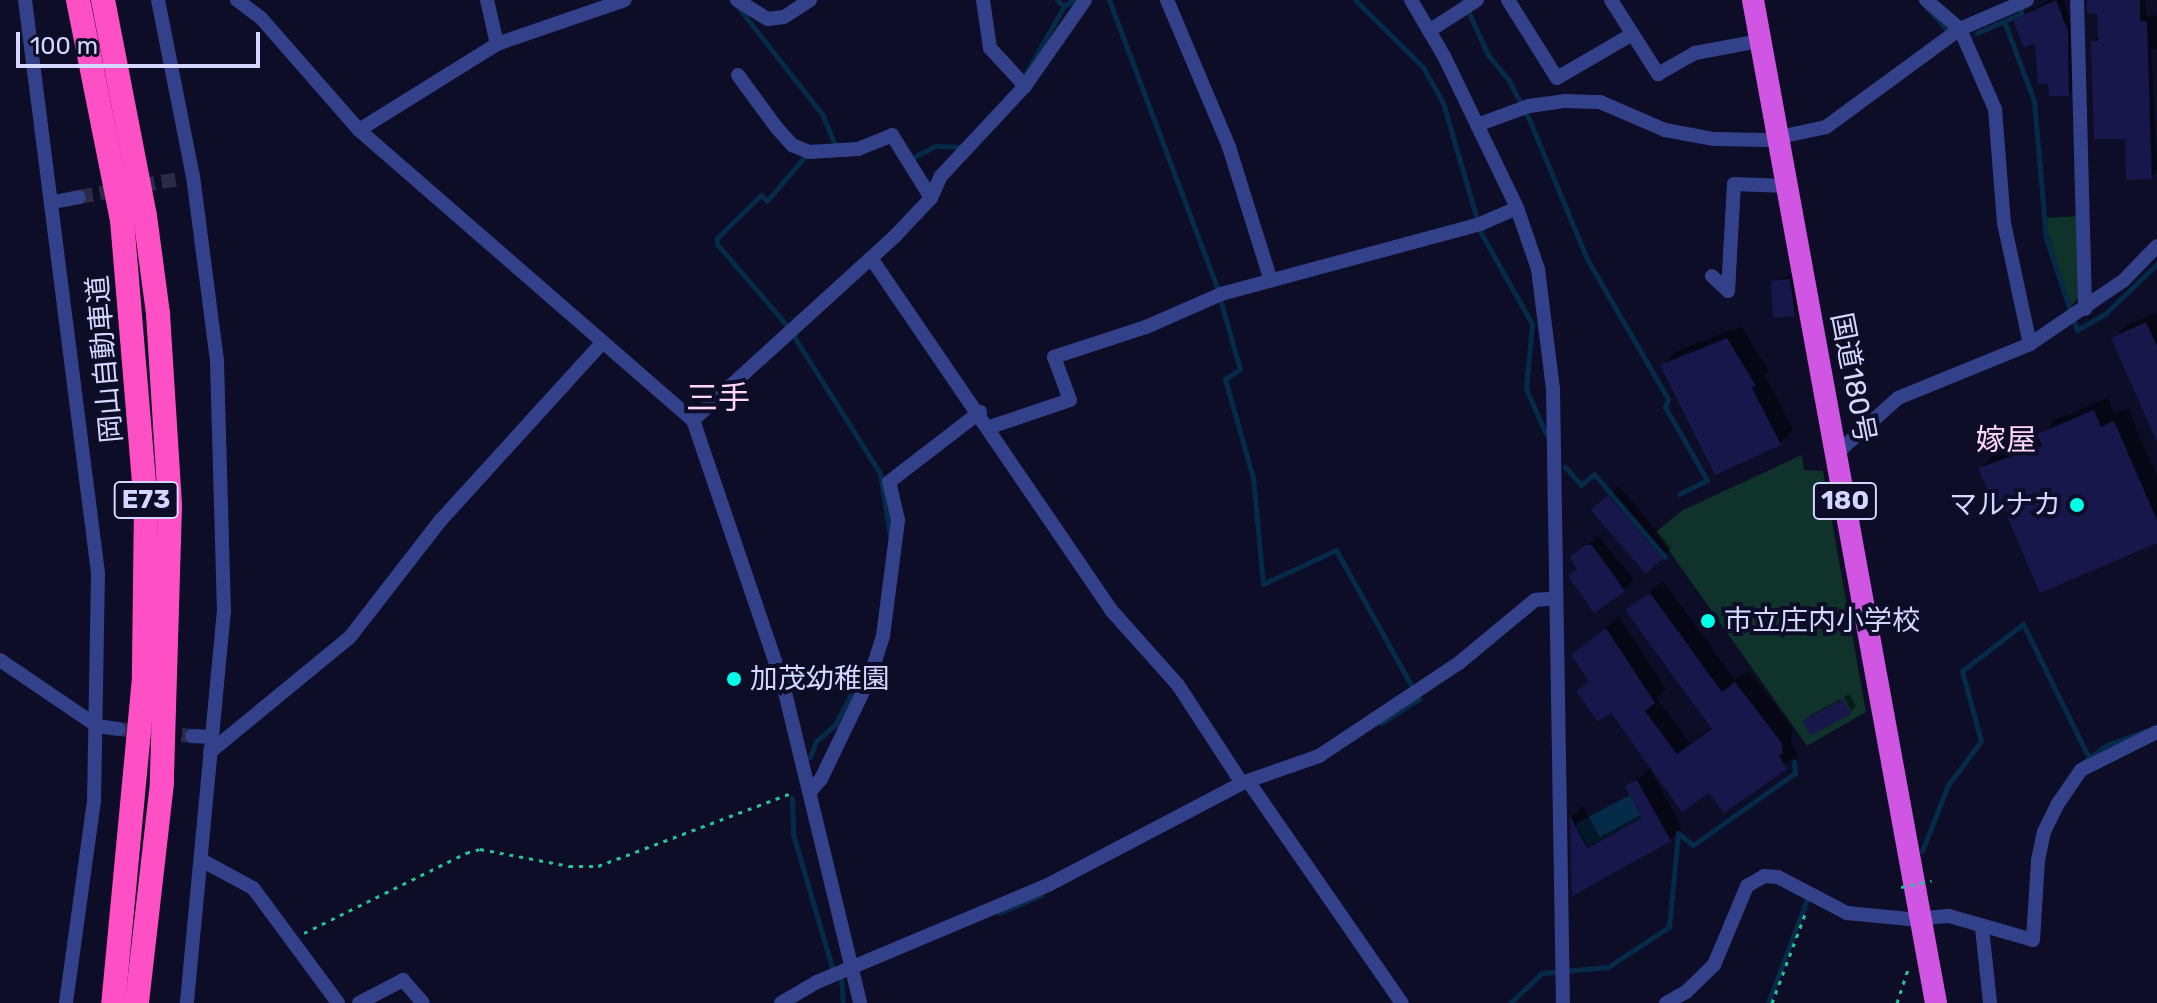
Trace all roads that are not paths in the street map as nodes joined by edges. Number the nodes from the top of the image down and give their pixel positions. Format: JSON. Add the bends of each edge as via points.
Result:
{"nodes":[{"id":1,"x":25,"y":0,"type":"edge"},
{"id":2,"x":78,"y":0,"type":"edge"},
{"id":3,"x":103,"y":0,"type":"edge"},
{"id":4,"x":158,"y":0,"type":"edge"},
{"id":5,"x":237,"y":0,"type":"edge"},
{"id":6,"x":487,"y":0,"type":"edge"},
{"id":7,"x":625,"y":0,"type":"edge"},
{"id":8,"x":737,"y":0,"type":"edge"},
{"id":9,"x":810,"y":0,"type":"edge"},
{"id":10,"x":983,"y":0,"type":"edge"},
{"id":11,"x":1085,"y":0,"type":"edge"},
{"id":12,"x":1167,"y":0,"type":"edge"},
{"id":13,"x":1411,"y":0,"type":"edge"},
{"id":14,"x":1508,"y":0,"type":"edge"},
{"id":15,"x":1611,"y":0,"type":"edge"},
{"id":16,"x":1753,"y":0,"type":"edge"},
{"id":17,"x":1926,"y":0,"type":"edge"},
{"id":18,"x":2077,"y":0,"type":"edge"},
{"id":19,"x":2022,"y":2,"type":"edge"},
{"id":20,"x":1469,"y":4,"type":"edge"},
{"id":21,"x":1960,"y":29,"type":"junction"},
{"id":22,"x":1429,"y":31,"type":"junction"},
{"id":23,"x":1631,"y":35,"type":"junction"},
{"id":24,"x":1760,"y":41,"type":"junction"},
{"id":25,"x":497,"y":44,"type":"junction"},
{"id":26,"x":738,"y":75,"type":"dead end"},
{"id":27,"x":1022,"y":83,"type":"junction"},
{"id":28,"x":1477,"y":125,"type":"junction"},
{"id":29,"x":359,"y":130,"type":"junction"},
{"id":30,"x":1778,"y":137,"type":"junction"},
{"id":31,"x":1787,"y":186,"type":"junction"},
{"id":32,"x":79,"y":197,"type":"tunnel mouth"},
{"id":33,"x":931,"y":198,"type":"junction"},
{"id":34,"x":54,"y":202,"type":"junction"},
{"id":35,"x":1517,"y":208,"type":"junction"},
{"id":36,"x":2157,"y":246,"type":"edge"},
{"id":37,"x":871,"y":258,"type":"junction"},
{"id":38,"x":1712,"y":276,"type":"dead end"},
{"id":39,"x":1271,"y":281,"type":"junction"},
{"id":40,"x":2076,"y":315,"type":"junction"},
{"id":41,"x":602,"y":343,"type":"junction"},
{"id":42,"x":2030,"y":344,"type":"junction"},
{"id":43,"x":980,"y":412,"type":"junction"},
{"id":44,"x":693,"y":420,"type":"junction"},
{"id":45,"x":990,"y":427,"type":"junction"},
{"id":46,"x":1837,"y":453,"type":"junction"},
{"id":47,"x":1556,"y":598,"type":"junction"},
{"id":48,"x":0,"y":660,"type":"edge"},
{"id":49,"x":97,"y":726,"type":"junction"},
{"id":50,"x":119,"y":729,"type":"tunnel mouth"},
{"id":51,"x":2157,"y":732,"type":"edge"},
{"id":52,"x":192,"y":736,"type":"tunnel mouth"},
{"id":53,"x":210,"y":745,"type":"junction"},
{"id":54,"x":1248,"y":785,"type":"junction"},
{"id":55,"x":809,"y":789,"type":"junction"},
{"id":56,"x":203,"y":861,"type":"junction"},
{"id":57,"x":1922,"y":918,"type":"junction"},
{"id":58,"x":1982,"y":928,"type":"junction"},
{"id":59,"x":851,"y":968,"type":"junction"},
{"id":60,"x":66,"y":1003,"type":"edge"},
{"id":61,"x":113,"y":1003,"type":"edge"},
{"id":62,"x":137,"y":1003,"type":"edge"},
{"id":63,"x":187,"y":1003,"type":"edge"},
{"id":64,"x":338,"y":1003,"type":"edge"},
{"id":65,"x":359,"y":1003,"type":"edge"},
{"id":66,"x":423,"y":1003,"type":"edge"},
{"id":67,"x":781,"y":1003,"type":"edge"},
{"id":68,"x":860,"y":1003,"type":"edge"},
{"id":69,"x":1402,"y":1003,"type":"edge"},
{"id":70,"x":1563,"y":1003,"type":"edge"},
{"id":71,"x":1666,"y":1003,"type":"edge"},
{"id":72,"x":1936,"y":1003,"type":"edge"},
{"id":73,"x":1990,"y":1003,"type":"edge"}],
"edges":[{"from":1,"to":34,"type":"street"},
{"from":2,"to":61,"type":"highway","name":"岡山自動車道","number":"E73","via":[[122,220],[146,503],[142,710]]},
{"from":3,"to":62,"type":"highway","name":"岡山自動車道","number":"E73","via":[[145,216],[158,314],[170,506],[164,755]]},
{"from":4,"to":53,"type":"street","via":[[217,362],[224,610]]},
{"from":5,"to":29,"type":"street","via":[[261,18]]},
{"from":6,"to":25,"type":"street"},
{"from":7,"to":25,"type":"street"},
{"from":8,"to":9,"type":"street","via":[[768,19],[784,17]]},
{"from":10,"to":27,"type":"street","via":[[990,48]]},
{"from":11,"to":27,"type":"street"},
{"from":12,"to":39,"type":"street","via":[[1229,147]]},
{"from":13,"to":22,"type":"street"},
{"from":14,"to":23,"type":"street","via":[[1557,78]]},
{"from":15,"to":23,"type":"street"},
{"from":16,"to":24,"type":"highway","name":"国道180号","number":"180"},
{"from":17,"to":21,"type":"street"},
{"from":18,"to":40,"type":"street"},
{"from":19,"to":21,"type":"street"},
{"from":20,"to":22,"type":"street"},
{"from":21,"to":30,"type":"street","via":[[1826,127]]},
{"from":21,"to":42,"type":"street","via":[[1995,109],[2004,223]]},
{"from":22,"to":28,"type":"street"},
{"from":23,"to":24,"type":"street","via":[[1658,74],[1695,53]]},
{"from":24,"to":30,"type":"highway","name":"国道180号","number":"180"},
{"from":25,"to":29,"type":"street"},
{"from":26,"to":33,"type":"street","via":[[792,145],[809,152],[838,151],[892,135]]},
{"from":27,"to":33,"type":"street","via":[[941,176]]},
{"from":28,"to":30,"type":"street","via":[[1521,109],[1600,102],[1677,133],[1745,142]]},
{"from":28,"to":35,"type":"street"},
{"from":29,"to":41,"type":"street"},
{"from":30,"to":31,"type":"highway","name":"国道180号","number":"180"},
{"from":31,"to":38,"type":"street","via":[[1734,184],[1728,291]]},
{"from":31,"to":46,"type":"highway","name":"国道180号","number":"180"},
{"from":32,"to":34,"type":"street"},
{"from":33,"to":37,"type":"street"},
{"from":34,"to":49,"type":"street","via":[[98,573]]},
{"from":35,"to":39,"type":"street","via":[[1478,225]]},
{"from":35,"to":47,"type":"street","via":[[1538,269],[1548,343]]},
{"from":36,"to":40,"type":"street"},
{"from":37,"to":43,"type":"street"},
{"from":37,"to":44,"type":"street"},
{"from":39,"to":45,"type":"street","via":[[1054,357],[1070,400]]},
{"from":40,"to":42,"type":"street"},
{"from":41,"to":44,"type":"street"},
{"from":41,"to":53,"type":"street","via":[[440,521],[350,637]]},
{"from":42,"to":46,"type":"street","via":[[1898,398]]},
{"from":43,"to":45,"type":"street"},
{"from":43,"to":55,"type":"street","via":[[889,482],[898,520],[883,636],[835,751]]},
{"from":44,"to":55,"type":"street","via":[[783,684]]},
{"from":45,"to":54,"type":"street","via":[[1111,610],[1178,685]]},
{"from":46,"to":57,"type":"highway","name":"国道180号","number":"180"},
{"from":47,"to":54,"type":"street","via":[[1535,600],[1416,694],[1319,756]]},
{"from":47,"to":70,"type":"street"},
{"from":48,"to":49,"type":"street"},
{"from":49,"to":50,"type":"street"},
{"from":49,"to":60,"type":"street","via":[[94,801]]},
{"from":51,"to":58,"type":"street","via":[[2081,770],[2057,805],[2038,860],[2033,940]]},
{"from":52,"to":53,"type":"street"},
{"from":53,"to":56,"type":"street"},
{"from":54,"to":59,"type":"street","via":[[1048,885]]},
{"from":54,"to":69,"type":"street"},
{"from":55,"to":59,"type":"street"},
{"from":56,"to":63,"type":"street"},
{"from":56,"to":64,"type":"street","via":[[253,888]]},
{"from":57,"to":58,"type":"street","via":[[1949,916]]},
{"from":57,"to":71,"type":"street","via":[[1847,913],[1778,877],[1755,879],[1714,965]]},
{"from":57,"to":72,"type":"highway","name":"国道180号","number":"180"},
{"from":58,"to":73,"type":"street"},
{"from":59,"to":67,"type":"street"},
{"from":59,"to":68,"type":"street"},
{"from":65,"to":66,"type":"street","via":[[403,980]]}]}
